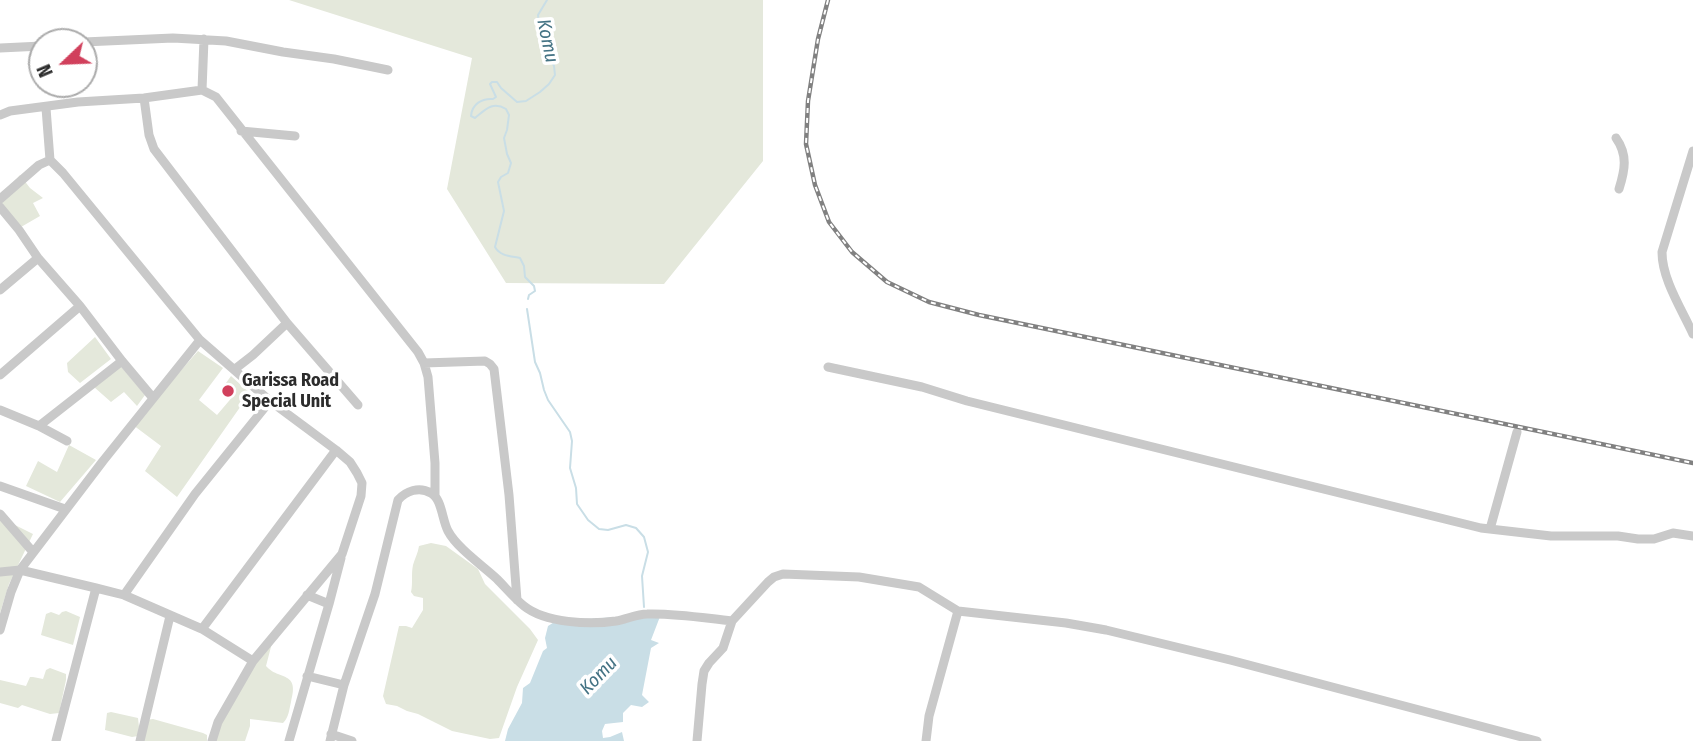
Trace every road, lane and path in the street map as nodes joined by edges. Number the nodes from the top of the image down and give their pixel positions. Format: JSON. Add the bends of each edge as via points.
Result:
{"nodes":[{"id":1,"x":204,"y":39,"type":"junction"},
{"id":2,"x":98,"y":41,"type":"edge"},
{"id":3,"x":28,"y":47,"type":"edge"},
{"id":4,"x":0,"y":48,"type":"edge"},
{"id":5,"x":388,"y":70,"type":"dead end"},
{"id":6,"x":202,"y":90,"type":"junction"},
{"id":7,"x":144,"y":98,"type":"junction"},
{"id":8,"x":46,"y":108,"type":"junction"},
{"id":9,"x":0,"y":115,"type":"edge"},
{"id":10,"x":241,"y":131,"type":"junction"},
{"id":11,"x":295,"y":136,"type":"dead end"},
{"id":12,"x":1616,"y":138,"type":"dead end"},
{"id":13,"x":1693,"y":151,"type":"edge"},
{"id":14,"x":50,"y":160,"type":"junction"},
{"id":15,"x":1619,"y":189,"type":"dead end"},
{"id":16,"x":0,"y":199,"type":"edge"},
{"id":17,"x":0,"y":207,"type":"edge"},
{"id":18,"x":38,"y":258,"type":"junction"},
{"id":19,"x":0,"y":290,"type":"edge"},
{"id":20,"x":80,"y":306,"type":"junction"},
{"id":21,"x":287,"y":323,"type":"junction"},
{"id":22,"x":1693,"y":334,"type":"edge"},
{"id":23,"x":200,"y":340,"type":"junction"},
{"id":24,"x":122,"y":361,"type":"junction"},
{"id":25,"x":424,"y":363,"type":"junction"},
{"id":26,"x":828,"y":367,"type":"dead end"},
{"id":27,"x":235,"y":369,"type":"junction"},
{"id":28,"x":0,"y":375,"type":"edge"},
{"id":29,"x":153,"y":398,"type":"junction"},
{"id":30,"x":270,"y":401,"type":"junction"},
{"id":31,"x":358,"y":405,"type":"dead end"},
{"id":32,"x":0,"y":410,"type":"edge"},
{"id":33,"x":39,"y":426,"type":"junction"},
{"id":34,"x":1517,"y":432,"type":"dead end"},
{"id":35,"x":67,"y":441,"type":"dead end"},
{"id":36,"x":336,"y":450,"type":"junction"},
{"id":37,"x":0,"y":486,"type":"edge"},
{"id":38,"x":435,"y":496,"type":"junction"},
{"id":39,"x":65,"y":509,"type":"junction"},
{"id":40,"x":0,"y":514,"type":"edge"},
{"id":41,"x":1490,"y":530,"type":"junction"},
{"id":42,"x":1693,"y":536,"type":"edge"},
{"id":43,"x":33,"y":552,"type":"junction"},
{"id":44,"x":342,"y":554,"type":"junction"},
{"id":45,"x":20,"y":570,"type":"junction"},
{"id":46,"x":0,"y":572,"type":"edge"},
{"id":47,"x":96,"y":587,"type":"junction"},
{"id":48,"x":124,"y":595,"type":"junction"},
{"id":49,"x":307,"y":596,"type":"junction"},
{"id":50,"x":517,"y":600,"type":"junction"},
{"id":51,"x":329,"y":604,"type":"junction"},
{"id":52,"x":958,"y":611,"type":"junction"},
{"id":53,"x":170,"y":616,"type":"junction"},
{"id":54,"x":733,"y":621,"type":"junction"},
{"id":55,"x":202,"y":629,"type":"junction"},
{"id":56,"x":0,"y":630,"type":"edge"},
{"id":57,"x":253,"y":661,"type":"junction"},
{"id":58,"x":307,"y":676,"type":"junction"},
{"id":59,"x":344,"y":685,"type":"junction"},
{"id":60,"x":331,"y":738,"type":"edge"},
{"id":61,"x":56,"y":741,"type":"edge"},
{"id":62,"x":140,"y":741,"type":"edge"},
{"id":63,"x":212,"y":741,"type":"edge"},
{"id":64,"x":289,"y":741,"type":"edge"},
{"id":65,"x":352,"y":741,"type":"edge"},
{"id":66,"x":697,"y":741,"type":"edge"},
{"id":67,"x":926,"y":741,"type":"edge"},
{"id":68,"x":1537,"y":741,"type":"edge"}],
"edges":[{"from":1,"to":2,"type":"street"},
{"from":1,"to":5,"type":"street"},
{"from":1,"to":6,"type":"street"},
{"from":3,"to":4,"type":"street"},
{"from":6,"to":7,"type":"street"},
{"from":6,"to":10,"type":"street","via":[[216,97]]},
{"from":7,"to":8,"type":"street"},
{"from":7,"to":21,"type":"street","via":[[153,149]]},
{"from":8,"to":9,"type":"street"},
{"from":8,"to":14,"type":"street"},
{"from":10,"to":11,"type":"street"},
{"from":10,"to":25,"type":"street"},
{"from":12,"to":15,"type":"street","via":[[1624,152]]},
{"from":13,"to":22,"type":"street","via":[[1662,261]]},
{"from":14,"to":16,"type":"street"},
{"from":14,"to":23,"type":"street"},
{"from":17,"to":18,"type":"street"},
{"from":18,"to":19,"type":"street"},
{"from":18,"to":20,"type":"street"},
{"from":20,"to":24,"type":"street"},
{"from":20,"to":28,"type":"street"},
{"from":21,"to":27,"type":"street"},
{"from":21,"to":31,"type":"street"},
{"from":23,"to":27,"type":"street"},
{"from":23,"to":29,"type":"street"},
{"from":24,"to":29,"type":"street"},
{"from":24,"to":33,"type":"street"},
{"from":25,"to":38,"type":"street"},
{"from":25,"to":50,"type":"street","via":[[485,361],[494,369]]},
{"from":26,"to":41,"type":"street"},
{"from":27,"to":30,"type":"street"},
{"from":29,"to":39,"type":"street"},
{"from":30,"to":36,"type":"street"},
{"from":30,"to":48,"type":"street","via":[[195,494]]},
{"from":32,"to":33,"type":"street"},
{"from":33,"to":35,"type":"street"},
{"from":34,"to":41,"type":"street"},
{"from":36,"to":44,"type":"street","via":[[362,483]]},
{"from":36,"to":55,"type":"street"},
{"from":37,"to":39,"type":"street"},
{"from":38,"to":50,"type":"street","via":[[448,532]]},
{"from":38,"to":59,"type":"street","via":[[420,489],[398,500],[375,594]]},
{"from":39,"to":43,"type":"street"},
{"from":40,"to":43,"type":"street"},
{"from":41,"to":42,"type":"street","via":[[1638,539],[1673,533]]},
{"from":43,"to":45,"type":"street"},
{"from":44,"to":49,"type":"street"},
{"from":44,"to":51,"type":"street"},
{"from":45,"to":46,"type":"street"},
{"from":45,"to":47,"type":"street"},
{"from":45,"to":56,"type":"street"},
{"from":47,"to":48,"type":"street"},
{"from":47,"to":61,"type":"street"},
{"from":48,"to":53,"type":"street"},
{"from":49,"to":51,"type":"street"},
{"from":49,"to":57,"type":"street"},
{"from":50,"to":54,"type":"street","via":[[536,613],[589,623],[644,614]]},
{"from":51,"to":58,"type":"street"},
{"from":52,"to":54,"type":"street","via":[[919,587],[859,577],[783,573],[768,582]]},
{"from":52,"to":67,"type":"street"},
{"from":52,"to":68,"type":"street","via":[[1105,630]]},
{"from":53,"to":55,"type":"street"},
{"from":53,"to":62,"type":"street"},
{"from":54,"to":66,"type":"street","via":[[723,648],[704,671]]},
{"from":55,"to":57,"type":"street"},
{"from":57,"to":63,"type":"street"},
{"from":58,"to":59,"type":"street"},
{"from":58,"to":64,"type":"street"},
{"from":59,"to":60,"type":"street"},
{"from":60,"to":65,"type":"street"}]}
